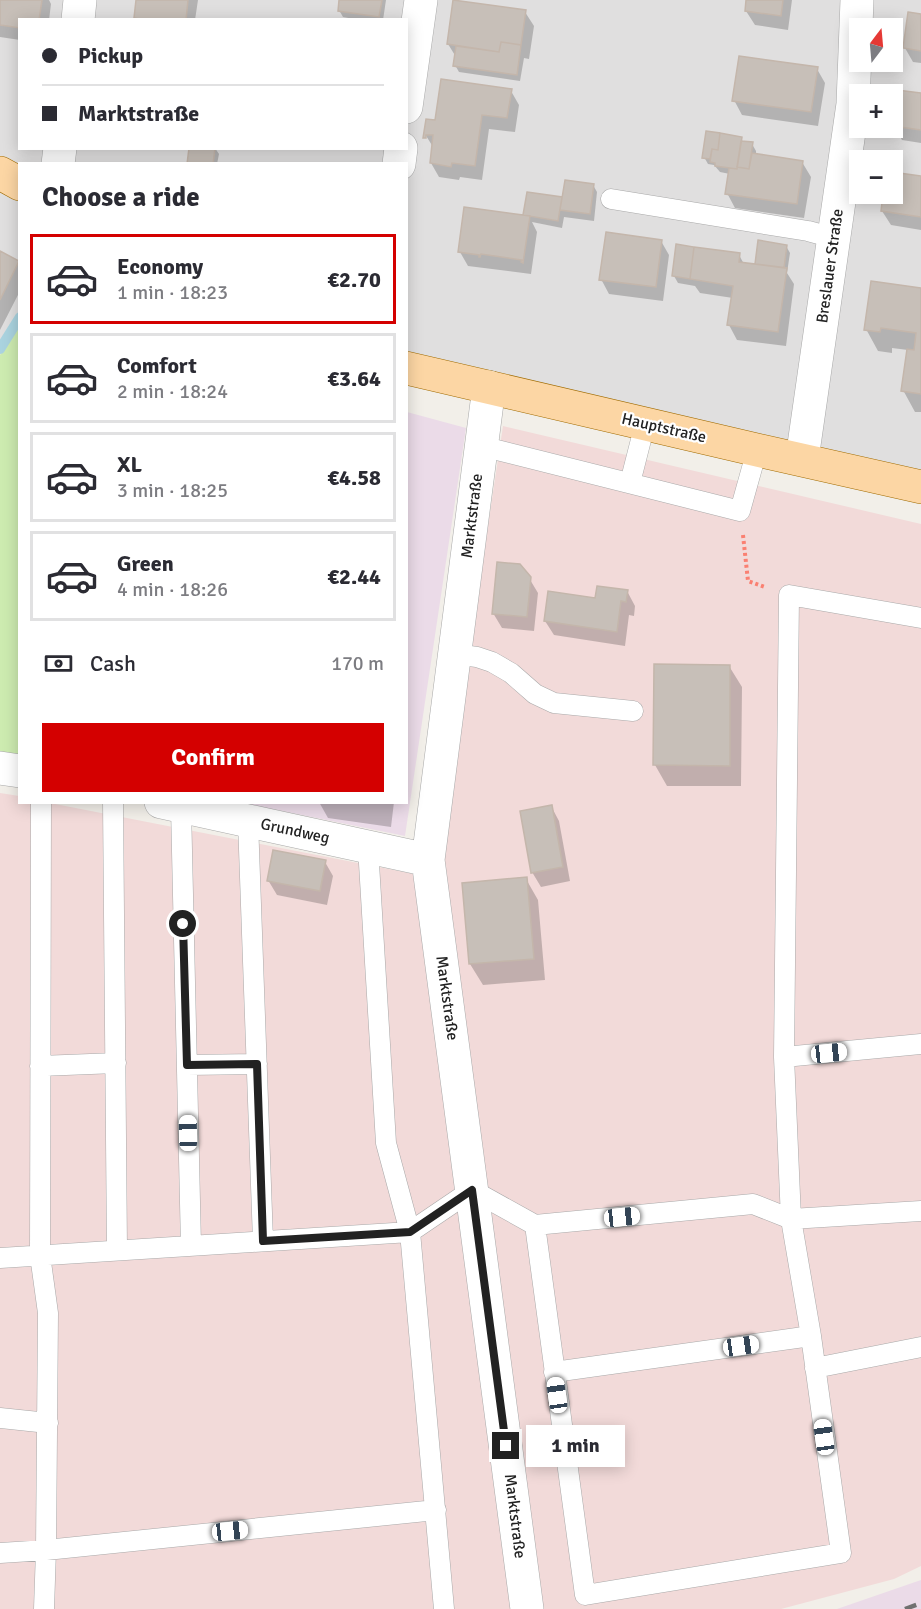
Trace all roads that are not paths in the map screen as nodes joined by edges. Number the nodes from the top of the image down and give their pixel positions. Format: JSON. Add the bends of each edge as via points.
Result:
{"nodes":[{"id":1,"x":80,"y":0,"type":"edge"},
{"id":2,"x":421,"y":0,"type":"edge"},
{"id":3,"x":856,"y":0,"type":"edge"},
{"id":4,"x":78,"y":18,"type":"edge"},
{"id":5,"x":408,"y":93,"type":"edge"},
{"id":6,"x":0,"y":173,"type":"edge"},
{"id":7,"x":18,"y":182,"type":"edge"},
{"id":8,"x":611,"y":199,"type":"dead end"},
{"id":9,"x":834,"y":238,"type":"junction"},
{"id":10,"x":408,"y":368,"type":"edge"},
{"id":11,"x":489,"y":387,"type":"junction"},
{"id":12,"x":645,"y":424,"type":"junction"},
{"id":13,"x":481,"y":446,"type":"junction"},
{"id":14,"x":757,"y":450,"type":"junction"},
{"id":15,"x":802,"y":459,"type":"junction"},
{"id":16,"x":630,"y":483,"type":"junction"},
{"id":17,"x":921,"y":486,"type":"edge"},
{"id":18,"x":921,"y":618,"type":"edge"},
{"id":19,"x":454,"y":654,"type":"junction"},
{"id":20,"x":633,"y":711,"type":"dead end"},
{"id":21,"x":0,"y":768,"type":"edge"},
{"id":22,"x":18,"y":771,"type":"edge"},
{"id":23,"x":41,"y":804,"type":"edge"},
{"id":24,"x":113,"y":804,"type":"edge"},
{"id":25,"x":171,"y":805,"type":"edge"},
{"id":26,"x":248,"y":821,"type":"junction"},
{"id":27,"x":368,"y":847,"type":"junction"},
{"id":28,"x":429,"y":860,"type":"junction"},
{"id":29,"x":921,"y":1044,"type":"edge"},
{"id":30,"x":783,"y":1057,"type":"junction"},
{"id":31,"x":116,"y":1064,"type":"junction"},
{"id":32,"x":257,"y":1064,"type":"junction"},
{"id":33,"x":187,"y":1065,"type":"junction"},
{"id":34,"x":40,"y":1066,"type":"junction"},
{"id":35,"x":472,"y":1190,"type":"junction"},
{"id":36,"x":921,"y":1211,"type":"edge"},
{"id":37,"x":791,"y":1219,"type":"junction"},
{"id":38,"x":535,"y":1226,"type":"junction"},
{"id":39,"x":410,"y":1232,"type":"junction"},
{"id":40,"x":263,"y":1241,"type":"junction"},
{"id":41,"x":191,"y":1246,"type":"junction"},
{"id":42,"x":117,"y":1250,"type":"junction"},
{"id":43,"x":40,"y":1255,"type":"junction"},
{"id":44,"x":0,"y":1258,"type":"edge"},
{"id":45,"x":811,"y":1336,"type":"junction"},
{"id":46,"x":921,"y":1347,"type":"edge"},
{"id":47,"x":814,"y":1368,"type":"junction"},
{"id":48,"x":554,"y":1372,"type":"junction"},
{"id":49,"x":0,"y":1418,"type":"edge"},
{"id":50,"x":48,"y":1423,"type":"junction"},
{"id":51,"x":436,"y":1510,"type":"junction"},
{"id":52,"x":46,"y":1550,"type":"junction"},
{"id":53,"x":0,"y":1553,"type":"edge"},
{"id":54,"x":44,"y":1609,"type":"edge"},
{"id":55,"x":444,"y":1609,"type":"edge"},
{"id":56,"x":527,"y":1609,"type":"edge"}],
"edges":[{"from":1,"to":4,"type":"street"},
{"from":2,"to":5,"type":"street"},
{"from":3,"to":9,"type":"street","name":"Breslauer Straße","via":[[853,104]]},
{"from":6,"to":7,"type":"main road"},
{"from":8,"to":9,"type":"lane"},
{"from":9,"to":15,"type":"street","name":"Breslauer Straße"},
{"from":10,"to":11,"type":"main road","name":"Hauptstraße"},
{"from":11,"to":12,"type":"main road","name":"Hauptstraße"},
{"from":11,"to":13,"type":"street","name":"Marktstraße"},
{"from":12,"to":14,"type":"main road","name":"Hauptstraße"},
{"from":12,"to":16,"type":"lane"},
{"from":13,"to":16,"type":"lane"},
{"from":13,"to":19,"type":"street","name":"Marktstraße"},
{"from":14,"to":15,"type":"main road","name":"Hauptstraße"},
{"from":14,"to":16,"type":"lane","via":[[740,510]]},
{"from":15,"to":17,"type":"main road","name":"Hauptstraße"},
{"from":18,"to":30,"type":"lane","via":[[789,595]]},
{"from":19,"to":20,"type":"lane","via":[[492,662],[554,703]]},
{"from":19,"to":28,"type":"street","name":"Marktstraße"},
{"from":21,"to":22,"type":"street"},
{"from":23,"to":34,"type":"lane"},
{"from":24,"to":31,"type":"lane"},
{"from":25,"to":26,"type":"street","name":"Grundweg"},
{"from":25,"to":33,"type":"lane"},
{"from":26,"to":27,"type":"street","name":"Grundweg"},
{"from":26,"to":32,"type":"lane"},
{"from":27,"to":28,"type":"street","name":"Grundweg"},
{"from":27,"to":39,"type":"lane","via":[[386,1143]]},
{"from":28,"to":35,"type":"street","name":"Marktstraße"},
{"from":29,"to":30,"type":"lane"},
{"from":30,"to":37,"type":"lane"},
{"from":31,"to":34,"type":"lane"},
{"from":31,"to":42,"type":"lane"},
{"from":32,"to":33,"type":"lane"},
{"from":32,"to":40,"type":"lane"},
{"from":33,"to":41,"type":"lane"},
{"from":34,"to":43,"type":"lane"},
{"from":35,"to":38,"type":"lane"},
{"from":35,"to":39,"type":"lane"},
{"from":35,"to":56,"type":"street","name":"Marktstraße"},
{"from":36,"to":37,"type":"lane"},
{"from":37,"to":38,"type":"lane","via":[[753,1204]]},
{"from":37,"to":45,"type":"lane"},
{"from":38,"to":48,"type":"lane"},
{"from":39,"to":40,"type":"lane"},
{"from":39,"to":51,"type":"lane"},
{"from":40,"to":41,"type":"lane"},
{"from":41,"to":42,"type":"lane"},
{"from":42,"to":43,"type":"lane"},
{"from":43,"to":44,"type":"lane"},
{"from":43,"to":50,"type":"lane","via":[[48,1313]]},
{"from":45,"to":47,"type":"lane"},
{"from":45,"to":48,"type":"lane"},
{"from":46,"to":47,"type":"lane"},
{"from":47,"to":48,"type":"lane","via":[[841,1552],[585,1595]]},
{"from":49,"to":50,"type":"lane"},
{"from":50,"to":52,"type":"lane"},
{"from":51,"to":52,"type":"lane"},
{"from":51,"to":55,"type":"lane"},
{"from":52,"to":53,"type":"lane"},
{"from":52,"to":54,"type":"lane"}]}
